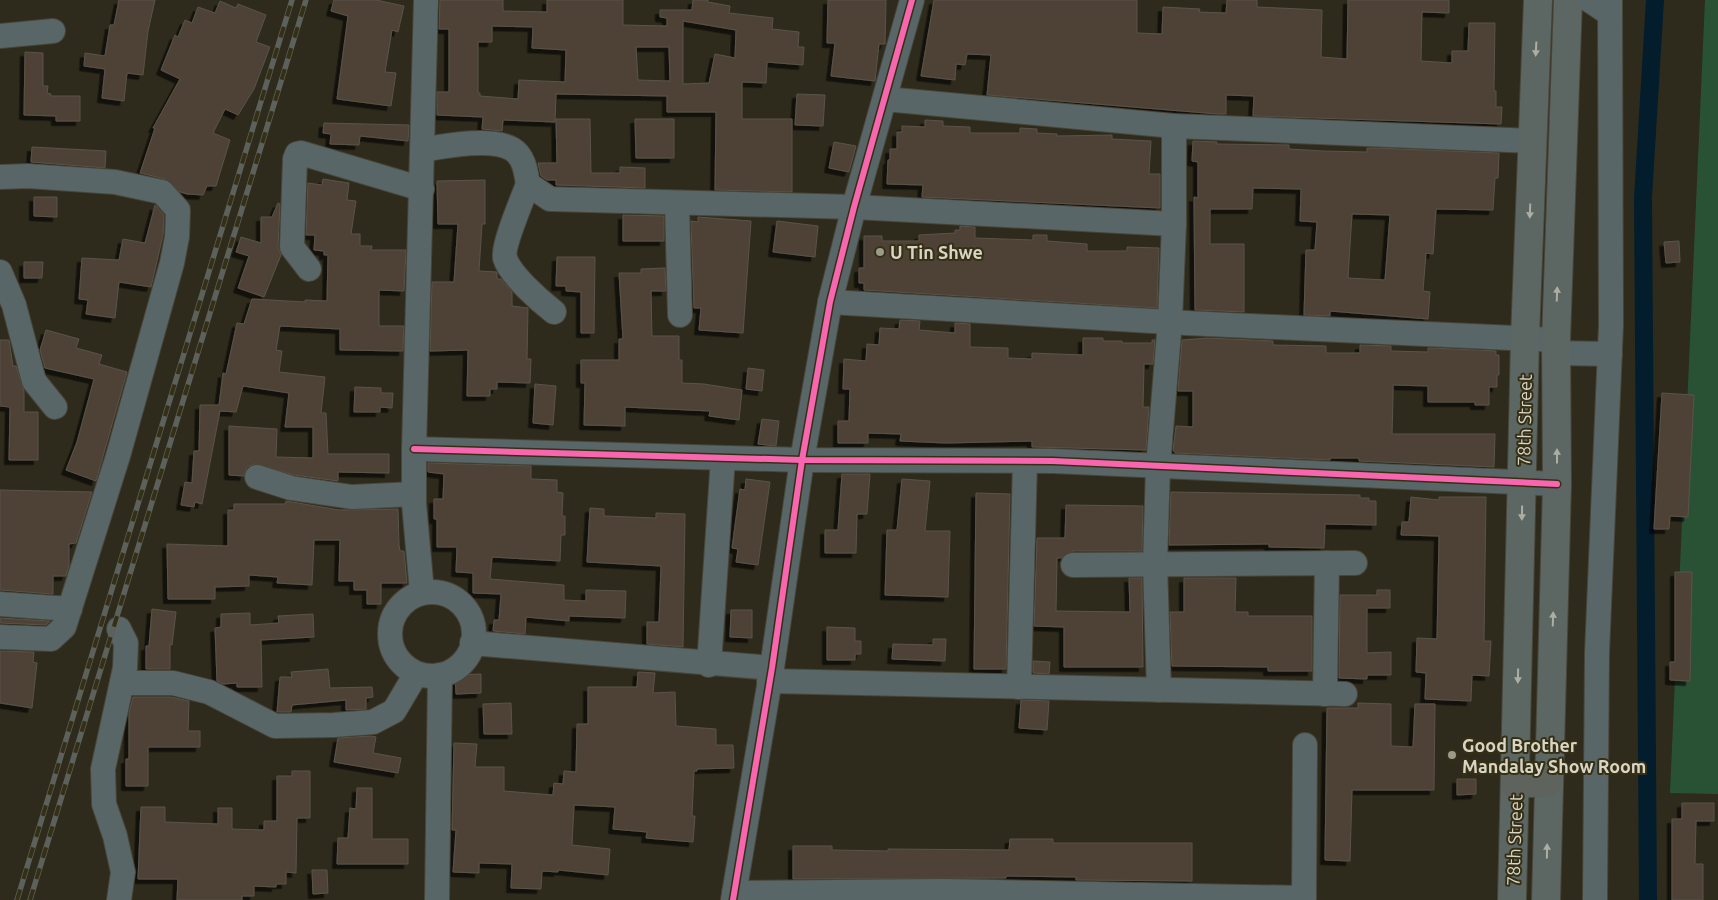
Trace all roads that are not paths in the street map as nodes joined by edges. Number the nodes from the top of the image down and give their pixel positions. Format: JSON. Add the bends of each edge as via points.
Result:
{"nodes":[{"id":1,"x":426,"y":0,"type":"edge"},
{"id":2,"x":912,"y":0,"type":"edge"},
{"id":3,"x":1538,"y":0,"type":"edge"},
{"id":4,"x":1568,"y":0,"type":"edge"},
{"id":5,"x":1589,"y":0,"type":"edge"},
{"id":6,"x":1610,"y":7,"type":"edge"},
{"id":7,"x":53,"y":30,"type":"dead end"},
{"id":8,"x":0,"y":36,"type":"edge"},
{"id":9,"x":885,"y":99,"type":"junction"},
{"id":10,"x":1174,"y":126,"type":"junction"},
{"id":11,"x":1532,"y":141,"type":"junction"},
{"id":12,"x":422,"y":150,"type":"junction"},
{"id":13,"x":0,"y":177,"type":"edge"},
{"id":14,"x":528,"y":184,"type":"junction"},
{"id":15,"x":422,"y":189,"type":"junction"},
{"id":16,"x":677,"y":204,"type":"junction"},
{"id":17,"x":854,"y":207,"type":"junction"},
{"id":18,"x":1174,"y":224,"type":"junction"},
{"id":19,"x":309,"y":269,"type":"dead end"},
{"id":20,"x":0,"y":272,"type":"edge"},
{"id":21,"x":830,"y":302,"type":"junction"},
{"id":22,"x":554,"y":312,"type":"dead end"},
{"id":23,"x":680,"y":315,"type":"dead end"},
{"id":24,"x":1170,"y":321,"type":"junction"},
{"id":25,"x":1525,"y":338,"type":"junction"},
{"id":26,"x":1556,"y":347,"type":"junction"},
{"id":27,"x":1610,"y":354,"type":"junction"},
{"id":28,"x":56,"y":407,"type":"dead end"},
{"id":29,"x":414,"y":449,"type":"junction"},
{"id":30,"x":723,"y":458,"type":"junction"},
{"id":31,"x":802,"y":460,"type":"junction"},
{"id":32,"x":1025,"y":462,"type":"junction"},
{"id":33,"x":1158,"y":467,"type":"junction"},
{"id":34,"x":257,"y":477,"type":"dead end"},
{"id":35,"x":1522,"y":483,"type":"junction"},
{"id":36,"x":1557,"y":484,"type":"junction"},
{"id":37,"x":414,"y":494,"type":"junction"},
{"id":38,"x":1327,"y":563,"type":"junction"},
{"id":39,"x":1354,"y":563,"type":"dead end"},
{"id":40,"x":1155,"y":564,"type":"junction"},
{"id":41,"x":1073,"y":565,"type":"dead end"},
{"id":42,"x":422,"y":592,"type":"junction"},
{"id":43,"x":0,"y":604,"type":"edge"},
{"id":44,"x":70,"y":609,"type":"junction"},
{"id":45,"x":120,"y":629,"type":"dead end"},
{"id":46,"x":0,"y":637,"type":"edge"},
{"id":47,"x":472,"y":643,"type":"junction"},
{"id":48,"x":709,"y":665,"type":"junction"},
{"id":49,"x":416,"y":674,"type":"junction"},
{"id":50,"x":440,"y":675,"type":"junction"},
{"id":51,"x":770,"y":675,"type":"junction"},
{"id":52,"x":122,"y":683,"type":"junction"},
{"id":53,"x":1019,"y":687,"type":"junction"},
{"id":54,"x":1159,"y":690,"type":"junction"},
{"id":55,"x":1305,"y":745,"type":"dead end"},
{"id":56,"x":1548,"y":782,"type":"junction"},
{"id":57,"x":1515,"y":784,"type":"junction"},
{"id":58,"x":734,"y":896,"type":"edge"},
{"id":59,"x":119,"y":900,"type":"edge"},
{"id":60,"x":437,"y":900,"type":"edge"},
{"id":61,"x":1512,"y":900,"type":"edge"},
{"id":62,"x":1546,"y":900,"type":"edge"},
{"id":63,"x":1595,"y":900,"type":"edge"}],
"edges":[{"from":1,"to":12,"type":"street"},
{"from":2,"to":9,"type":"street"},
{"from":3,"to":11,"type":"main road","name":"78th Street","one_way":true},
{"from":26,"to":4,"type":"main road","name":"78th Street","one_way":true},
{"from":5,"to":6,"type":"street"},
{"from":6,"to":27,"type":"street"},
{"from":7,"to":8,"type":"street"},
{"from":9,"to":10,"type":"street"},
{"from":9,"to":17,"type":"street"},
{"from":10,"to":11,"type":"street"},
{"from":10,"to":18,"type":"street"},
{"from":11,"to":25,"type":"main road","name":"78th Street","one_way":true},
{"from":12,"to":14,"type":"street","via":[[462,143],[512,149],[524,163]]},
{"from":12,"to":15,"type":"street"},
{"from":13,"to":44,"type":"street","via":[[115,182],[162,192],[178,210],[172,263],[118,456]]},
{"from":14,"to":16,"type":"street","via":[[550,199]]},
{"from":14,"to":22,"type":"street","via":[[507,243],[506,258],[513,272]]},
{"from":15,"to":19,"type":"street","via":[[297,154],[292,247]]},
{"from":15,"to":29,"type":"street"},
{"from":16,"to":17,"type":"street"},
{"from":16,"to":23,"type":"street"},
{"from":17,"to":18,"type":"street"},
{"from":17,"to":21,"type":"street"},
{"from":18,"to":24,"type":"street"},
{"from":20,"to":28,"type":"street","via":[[14,305],[34,381]]},
{"from":21,"to":24,"type":"street"},
{"from":21,"to":31,"type":"street"},
{"from":24,"to":25,"type":"street"},
{"from":24,"to":33,"type":"street"},
{"from":25,"to":26,"type":"street"},
{"from":25,"to":35,"type":"main road","name":"78th Street"},
{"from":26,"to":27,"type":"street"},
{"from":36,"to":26,"type":"main road","name":"78th Street","one_way":true},
{"from":27,"to":63,"type":"street","via":[[1597,653]]},
{"from":29,"to":30,"type":"street"},
{"from":29,"to":37,"type":"street"},
{"from":30,"to":31,"type":"street"},
{"from":30,"to":48,"type":"street"},
{"from":31,"to":32,"type":"street"},
{"from":31,"to":51,"type":"street"},
{"from":32,"to":33,"type":"street"},
{"from":32,"to":53,"type":"street"},
{"from":33,"to":35,"type":"street"},
{"from":33,"to":40,"type":"street"},
{"from":34,"to":37,"type":"street","via":[[291,488],[352,497]]},
{"from":35,"to":36,"type":"street"},
{"from":35,"to":57,"type":"main road","name":"78th Street","one_way":true},
{"from":56,"to":36,"type":"main road","name":"78th Street","one_way":true},
{"from":37,"to":42,"type":"street"},
{"from":38,"to":39,"type":"street"},
{"from":38,"to":40,"type":"street"},
{"from":38,"to":54,"type":"street","via":[[1335,694]]},
{"from":40,"to":41,"type":"street"},
{"from":40,"to":54,"type":"street"},
{"from":42,"to":47,"type":"street","via":[[447,595],[461,604],[471,618]]},
{"from":42,"to":49,"type":"street","via":[[401,605],[392,619],[389,635],[392,651]]},
{"from":43,"to":44,"type":"street"},
{"from":44,"to":46,"type":"street","via":[[64,627],[51,639]]},
{"from":45,"to":52,"type":"street","via":[[126,642]]},
{"from":47,"to":48,"type":"street"},
{"from":47,"to":50,"type":"street","via":[[462,664]]},
{"from":48,"to":51,"type":"street"},
{"from":49,"to":50,"type":"street"},
{"from":49,"to":52,"type":"street","via":[[394,711],[372,722],[334,725],[275,726],[209,692],[173,683]]},
{"from":50,"to":60,"type":"street"},
{"from":51,"to":53,"type":"street"},
{"from":51,"to":58,"type":"street"},
{"from":52,"to":59,"type":"street","via":[[103,768],[104,804],[123,872]]},
{"from":53,"to":54,"type":"street"},
{"from":55,"to":58,"type":"street","via":[[1304,898],[944,891]]},
{"from":56,"to":57,"type":"highway"},
{"from":62,"to":56,"type":"main road","name":"78th Street","one_way":true},
{"from":57,"to":61,"type":"main road","name":"78th Street"}]}
